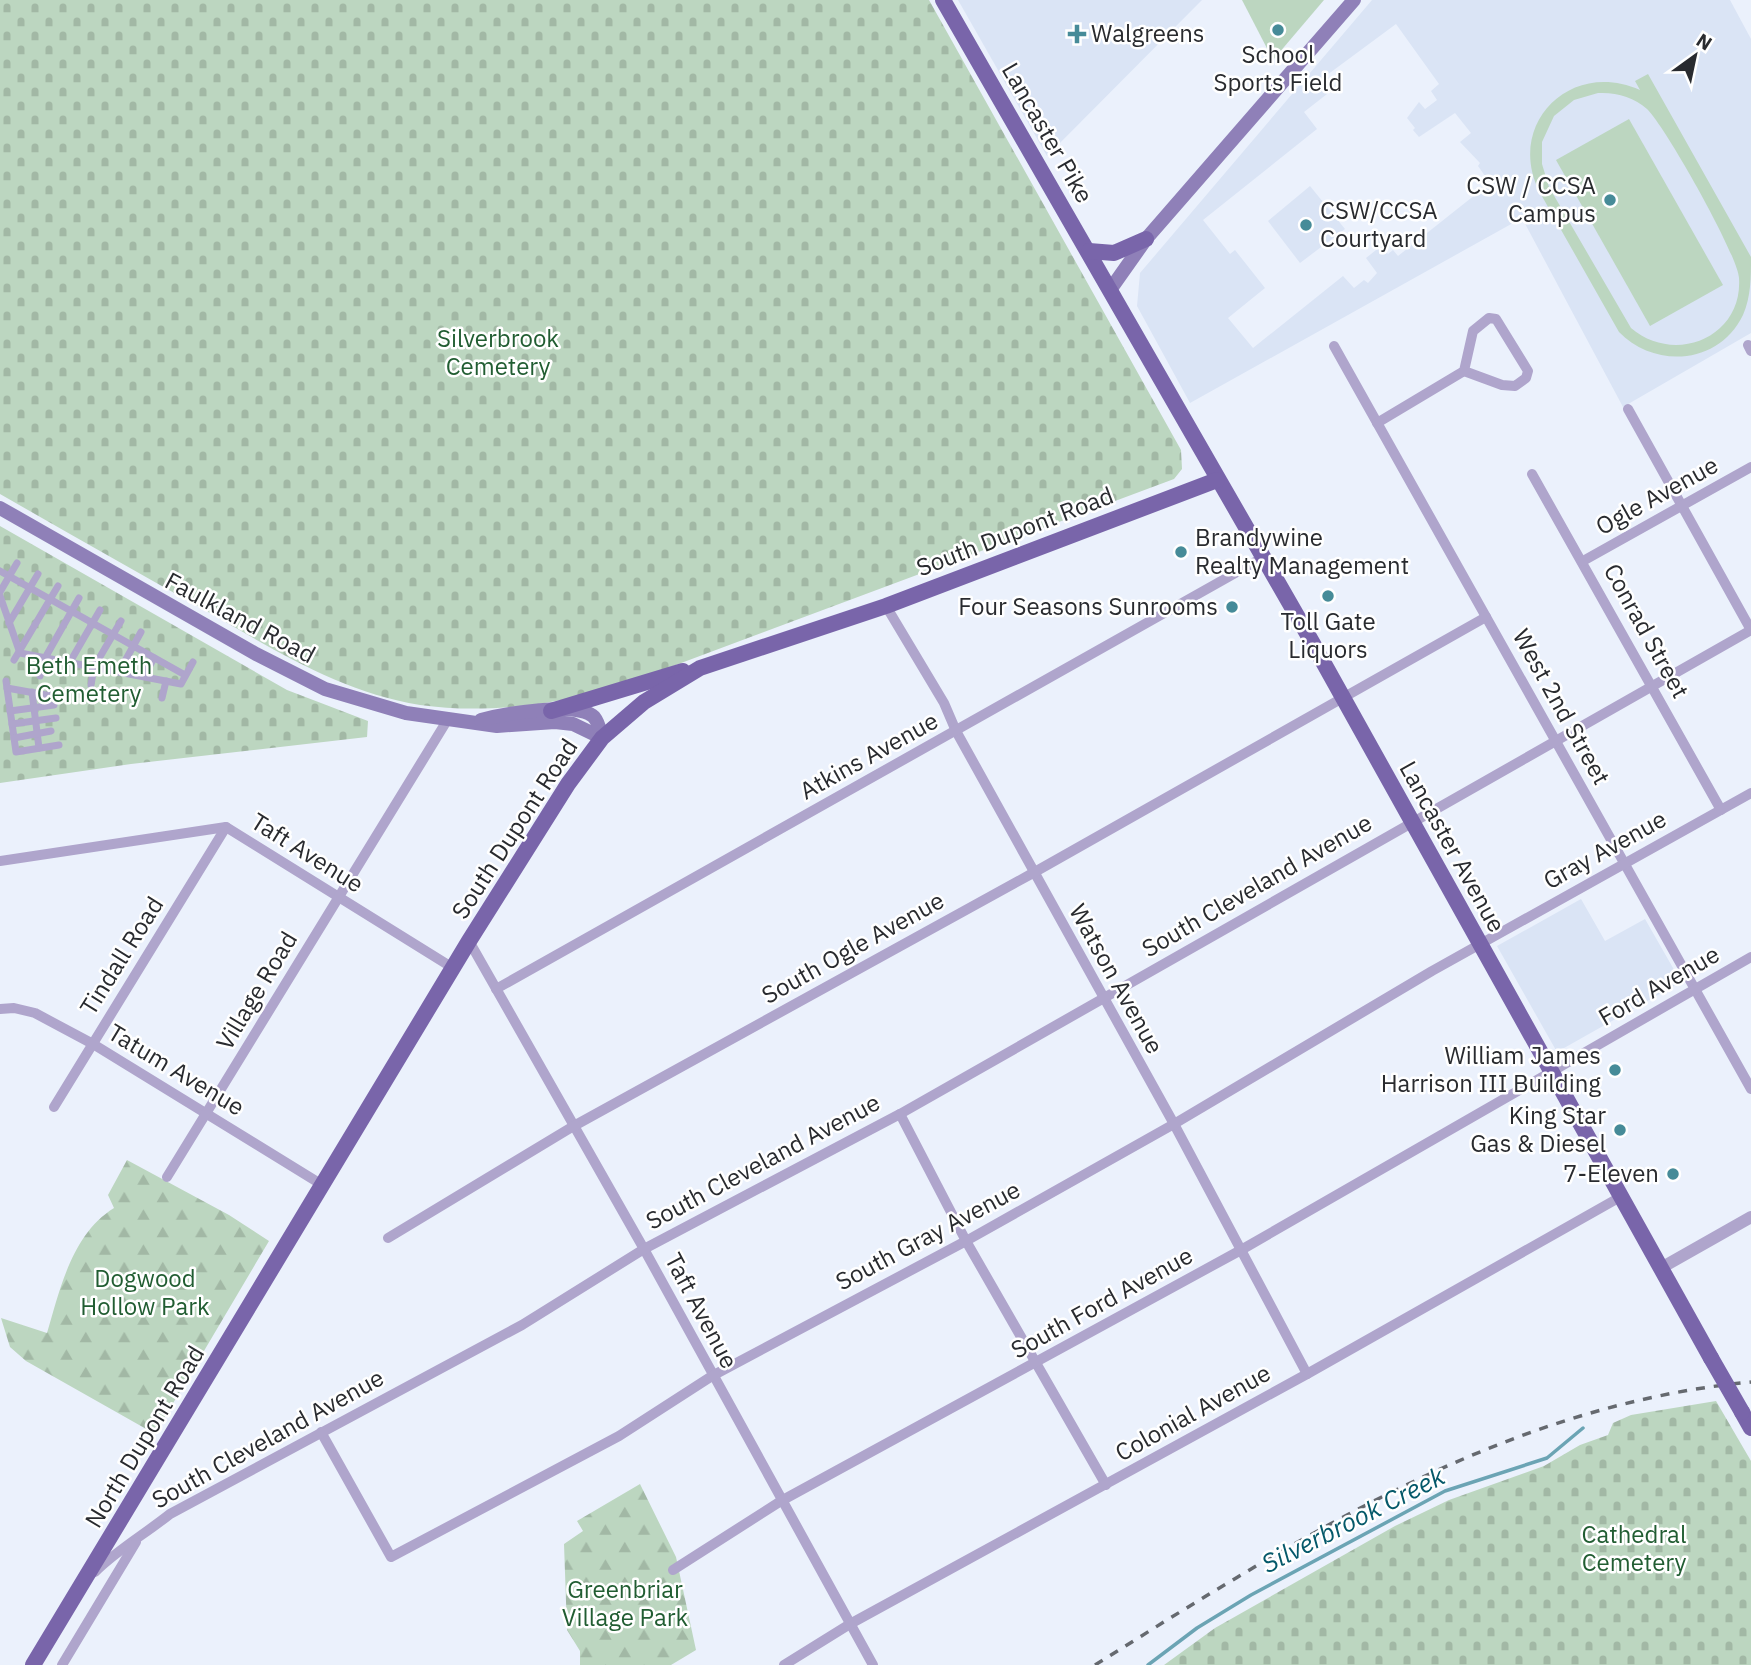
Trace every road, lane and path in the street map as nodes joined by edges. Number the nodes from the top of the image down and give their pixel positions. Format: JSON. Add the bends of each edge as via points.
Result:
{"nodes":[{"id":1,"x":943,"y":0,"type":"edge"},
{"id":2,"x":1354,"y":0,"type":"edge"},
{"id":3,"x":1146,"y":239,"type":"junction"},
{"id":4,"x":1089,"y":251,"type":"junction"},
{"id":5,"x":1110,"y":290,"type":"junction"},
{"id":6,"x":1334,"y":346,"type":"dead end"},
{"id":7,"x":1464,"y":371,"type":"junction"},
{"id":8,"x":1628,"y":409,"type":"dead end"},
{"id":9,"x":1377,"y":422,"type":"junction"},
{"id":10,"x":1751,"y":467,"type":"edge"},
{"id":11,"x":1532,"y":474,"type":"dead end"},
{"id":12,"x":1217,"y":480,"type":"junction"},
{"id":13,"x":1682,"y":506,"type":"junction"},
{"id":14,"x":0,"y":508,"type":"edge"},
{"id":15,"x":1262,"y":558,"type":"junction"},
{"id":16,"x":1583,"y":561,"type":"junction"},
{"id":17,"x":17,"y":563,"type":"dead end"},
{"id":18,"x":0,"y":570,"type":"edge"},
{"id":19,"x":38,"y":574,"type":"dead end"},
{"id":20,"x":9,"y":576,"type":"junction"},
{"id":21,"x":58,"y":586,"type":"dead end"},
{"id":22,"x":30,"y":588,"type":"junction"},
{"id":23,"x":0,"y":594,"type":"edge"},
{"id":24,"x":79,"y":598,"type":"dead end"},
{"id":25,"x":51,"y":599,"type":"junction"},
{"id":26,"x":886,"y":606,"type":"junction"},
{"id":27,"x":100,"y":610,"type":"dead end"},
{"id":28,"x":72,"y":611,"type":"junction"},
{"id":29,"x":1486,"y":617,"type":"junction"},
{"id":30,"x":121,"y":621,"type":"dead end"},
{"id":31,"x":9,"y":623,"type":"junction"},
{"id":32,"x":92,"y":623,"type":"junction"},
{"id":33,"x":1751,"y":630,"type":"edge"},
{"id":34,"x":141,"y":632,"type":"dead end"},
{"id":35,"x":113,"y":634,"type":"junction"},
{"id":36,"x":133,"y":646,"type":"junction"},
{"id":37,"x":20,"y":653,"type":"junction"},
{"id":38,"x":45,"y":658,"type":"junction"},
{"id":39,"x":154,"y":658,"type":"junction"},
{"id":40,"x":14,"y":660,"type":"dead end"},
{"id":41,"x":70,"y":662,"type":"junction"},
{"id":42,"x":193,"y":662,"type":"dead end"},
{"id":43,"x":94,"y":667,"type":"junction"},
{"id":44,"x":700,"y":668,"type":"junction"},
{"id":45,"x":119,"y":672,"type":"junction"},
{"id":46,"x":185,"y":675,"type":"junction"},
{"id":47,"x":40,"y":676,"type":"dead end"},
{"id":48,"x":144,"y":676,"type":"junction"},
{"id":49,"x":166,"y":681,"type":"junction"},
{"id":50,"x":91,"y":685,"type":"dead end"},
{"id":51,"x":1653,"y":686,"type":"junction"},
{"id":52,"x":32,"y":692,"type":"junction"},
{"id":53,"x":1341,"y":697,"type":"junction"},
{"id":54,"x":162,"y":698,"type":"dead end"},
{"id":55,"x":34,"y":708,"type":"junction"},
{"id":56,"x":10,"y":711,"type":"junction"},
{"id":57,"x":551,"y":711,"type":"junction"},
{"id":58,"x":56,"y":718,"type":"dead end"},
{"id":59,"x":448,"y":719,"type":"junction"},
{"id":60,"x":36,"y":721,"type":"junction"},
{"id":61,"x":476,"y":721,"type":"junction"},
{"id":62,"x":12,"y":724,"type":"junction"},
{"id":63,"x":51,"y":731,"type":"dead end"},
{"id":64,"x":956,"y":732,"type":"junction"},
{"id":65,"x":37,"y":734,"type":"junction"},
{"id":66,"x":14,"y":738,"type":"junction"},
{"id":67,"x":602,"y":738,"type":"junction"},
{"id":68,"x":1556,"y":739,"type":"junction"},
{"id":69,"x":59,"y":745,"type":"dead end"},
{"id":70,"x":39,"y":748,"type":"junction"},
{"id":71,"x":1751,"y":793,"type":"edge"},
{"id":72,"x":1721,"y":810,"type":"junction"},
{"id":73,"x":1412,"y":821,"type":"junction"},
{"id":74,"x":226,"y":827,"type":"junction"},
{"id":75,"x":0,"y":861,"type":"edge"},
{"id":76,"x":1625,"y":863,"type":"junction"},
{"id":77,"x":1033,"y":873,"type":"junction"},
{"id":78,"x":338,"y":898,"type":"junction"},
{"id":79,"x":469,"y":941,"type":"junction"},
{"id":80,"x":1480,"y":944,"type":"junction"},
{"id":81,"x":1751,"y":957,"type":"edge"},
{"id":82,"x":453,"y":968,"type":"junction"},
{"id":83,"x":1695,"y":988,"type":"junction"},
{"id":84,"x":496,"y":989,"type":"junction"},
{"id":85,"x":1103,"y":1000,"type":"junction"},
{"id":86,"x":0,"y":1009,"type":"edge"},
{"id":87,"x":93,"y":1044,"type":"junction"},
{"id":88,"x":1552,"y":1073,"type":"junction"},
{"id":89,"x":1751,"y":1089,"type":"edge"},
{"id":90,"x":54,"y":1107,"type":"dead end"},
{"id":91,"x":209,"y":1113,"type":"junction"},
{"id":92,"x":900,"y":1114,"type":"junction"},
{"id":93,"x":1174,"y":1124,"type":"junction"},
{"id":94,"x":572,"y":1127,"type":"junction"},
{"id":95,"x":167,"y":1177,"type":"dead end"},
{"id":96,"x":324,"y":1186,"type":"junction"},
{"id":97,"x":1622,"y":1196,"type":"junction"},
{"id":98,"x":1751,"y":1217,"type":"edge"},
{"id":99,"x":295,"y":1233,"type":"joint"},
{"id":100,"x":388,"y":1238,"type":"dead end"},
{"id":101,"x":966,"y":1241,"type":"junction"},
{"id":102,"x":644,"y":1249,"type":"junction"},
{"id":103,"x":1241,"y":1250,"type":"junction"},
{"id":104,"x":1661,"y":1268,"type":"junction"},
{"id":105,"x":1037,"y":1364,"type":"junction"},
{"id":106,"x":1307,"y":1374,"type":"junction"},
{"id":107,"x":712,"y":1376,"type":"junction"},
{"id":108,"x":1751,"y":1428,"type":"edge"},
{"id":109,"x":321,"y":1432,"type":"junction"},
{"id":110,"x":1106,"y":1485,"type":"junction"},
{"id":111,"x":781,"y":1501,"type":"junction"},
{"id":112,"x":136,"y":1542,"type":"junction"},
{"id":113,"x":673,"y":1570,"type":"dead end"},
{"id":114,"x":78,"y":1591,"type":"junction"},
{"id":115,"x":850,"y":1624,"type":"junction"},
{"id":116,"x":33,"y":1665,"type":"edge"},
{"id":117,"x":62,"y":1665,"type":"edge"},
{"id":118,"x":784,"y":1665,"type":"edge"},
{"id":119,"x":873,"y":1665,"type":"edge"}],
"edges":[{"from":1,"to":4,"type":"main road","name":"Lancaster Pike"},
{"from":2,"to":3,"type":"main road"},
{"from":3,"to":4,"type":"main road","via":[[1114,253]]},
{"from":3,"to":5,"type":"main road"},
{"from":4,"to":5,"type":"main road","name":"Lancaster Pike"},
{"from":5,"to":12,"type":"main road","name":"Lancaster Avenue"},
{"from":6,"to":9,"type":"street","name":"West 2nd Street"},
{"from":7,"to":7,"type":"street","via":[[1473,331],[1489,318],[1496,319],[1528,371],[1515,386]]},
{"from":7,"to":9,"type":"street"},
{"from":8,"to":13,"type":"street"},
{"from":9,"to":29,"type":"street","name":"West 2nd Street"},
{"from":10,"to":13,"type":"street","name":"Ogle Avenue"},
{"from":11,"to":16,"type":"street","name":"Conrad Street"},
{"from":12,"to":15,"type":"main road","name":"Lancaster Avenue"},
{"from":12,"to":26,"type":"main road","name":"South Dupont Road"},
{"from":13,"to":16,"type":"street","name":"Ogle Avenue"},
{"from":13,"to":33,"type":"street"},
{"from":14,"to":59,"type":"main road","name":"Faulkland Road","via":[[301,677],[367,703]]},
{"from":15,"to":53,"type":"main road","name":"Lancaster Avenue"},
{"from":15,"to":64,"type":"street","name":"Atkins Avenue"},
{"from":16,"to":51,"type":"street","name":"Conrad Street"},
{"from":17,"to":20,"type":"street"},
{"from":18,"to":20,"type":"street"},
{"from":19,"to":22,"type":"street"},
{"from":20,"to":22,"type":"street"},
{"from":20,"to":23,"type":"street"},
{"from":21,"to":25,"type":"street"},
{"from":22,"to":25,"type":"street"},
{"from":22,"to":31,"type":"street"},
{"from":23,"to":31,"type":"street"},
{"from":24,"to":28,"type":"street"},
{"from":25,"to":28,"type":"street"},
{"from":25,"to":37,"type":"street"},
{"from":26,"to":44,"type":"main road","name":"South Dupont Road"},
{"from":26,"to":64,"type":"street","name":"Watson Avenue","via":[[944,703]]},
{"from":27,"to":32,"type":"street"},
{"from":28,"to":32,"type":"street"},
{"from":28,"to":38,"type":"street"},
{"from":29,"to":53,"type":"street"},
{"from":29,"to":68,"type":"street","name":"West 2nd Street"},
{"from":30,"to":35,"type":"street"},
{"from":31,"to":37,"type":"street"},
{"from":32,"to":35,"type":"street"},
{"from":32,"to":41,"type":"street"},
{"from":33,"to":51,"type":"street","name":"South Cleveland Avenue"},
{"from":34,"to":36,"type":"street"},
{"from":35,"to":36,"type":"street"},
{"from":35,"to":43,"type":"street"},
{"from":36,"to":39,"type":"street"},
{"from":36,"to":45,"type":"street"},
{"from":37,"to":38,"type":"street"},
{"from":37,"to":40,"type":"street"},
{"from":38,"to":41,"type":"street"},
{"from":38,"to":47,"type":"street"},
{"from":39,"to":46,"type":"street"},
{"from":39,"to":48,"type":"street"},
{"from":41,"to":43,"type":"street"},
{"from":42,"to":46,"type":"street"},
{"from":43,"to":45,"type":"street"},
{"from":43,"to":50,"type":"street"},
{"from":44,"to":57,"type":"main road"},
{"from":44,"to":67,"type":"main road","name":"South Dupont Road","via":[[644,702]]},
{"from":45,"to":48,"type":"street"},
{"from":46,"to":49,"type":"street","via":[[180,684]]},
{"from":48,"to":49,"type":"street"},
{"from":49,"to":54,"type":"street"},
{"from":51,"to":68,"type":"street","name":"South Cleveland Avenue"},
{"from":51,"to":72,"type":"street","name":"Conrad Street"},
{"from":52,"to":55,"type":"street"},
{"from":52,"to":55,"type":"street","via":[[56,701]]},
{"from":52,"to":56,"type":"street","via":[[6,685]]},
{"from":53,"to":73,"type":"main road","name":"Lancaster Avenue"},
{"from":53,"to":77,"type":"street","name":"South Ogle Avenue"},
{"from":55,"to":56,"type":"street"},
{"from":55,"to":60,"type":"street"},
{"from":56,"to":62,"type":"street"},
{"from":57,"to":61,"type":"main road","name":"Faulkland Road"},
{"from":57,"to":67,"type":"main road","name":"Faulkland Road","via":[[565,709],[593,716]]},
{"from":58,"to":60,"type":"street"},
{"from":59,"to":61,"type":"main road","name":"Faulkland Road"},
{"from":59,"to":78,"type":"street","name":"Village Road"},
{"from":60,"to":62,"type":"street"},
{"from":60,"to":65,"type":"street"},
{"from":61,"to":67,"type":"main road","name":"Faulkland Road","via":[[497,726],[573,724]]},
{"from":62,"to":66,"type":"street"},
{"from":63,"to":65,"type":"street"},
{"from":64,"to":77,"type":"street","name":"Watson Avenue"},
{"from":64,"to":84,"type":"street","name":"Atkins Avenue"},
{"from":65,"to":66,"type":"street"},
{"from":65,"to":70,"type":"street"},
{"from":66,"to":70,"type":"street","via":[[16,752]]},
{"from":67,"to":79,"type":"main road","name":"South Dupont Road"},
{"from":68,"to":73,"type":"street","name":"South Cleveland Avenue"},
{"from":68,"to":76,"type":"street","name":"West 2nd Street"},
{"from":69,"to":70,"type":"street"},
{"from":71,"to":72,"type":"street","name":"Gray Avenue"},
{"from":72,"to":76,"type":"street","name":"Gray Avenue"},
{"from":73,"to":80,"type":"main road","name":"Lancaster Avenue"},
{"from":73,"to":85,"type":"street","name":"South Cleveland Avenue"},
{"from":74,"to":75,"type":"street","name":"Taft Avenue"},
{"from":74,"to":78,"type":"street","name":"Taft Avenue"},
{"from":74,"to":87,"type":"street","name":"Tindall Road"},
{"from":76,"to":80,"type":"street","name":"Gray Avenue"},
{"from":76,"to":83,"type":"street","name":"West 2nd Street"},
{"from":77,"to":85,"type":"street","name":"Watson Avenue"},
{"from":77,"to":94,"type":"street","name":"South Ogle Avenue"},
{"from":78,"to":82,"type":"street","name":"Taft Avenue"},
{"from":78,"to":91,"type":"street","name":"Village Road"},
{"from":79,"to":82,"type":"main road","name":"South Dupont Road"},
{"from":79,"to":84,"type":"street","name":"Taft Avenue"},
{"from":80,"to":88,"type":"main road","name":"Lancaster Avenue"},
{"from":80,"to":93,"type":"street","name":"South Gray Avenue"},
{"from":81,"to":83,"type":"street","name":"Ford Avenue"},
{"from":82,"to":96,"type":"main road","name":"South Dupont Road"},
{"from":83,"to":88,"type":"street","name":"Ford Avenue"},
{"from":83,"to":89,"type":"street","name":"West 2nd Street"},
{"from":84,"to":94,"type":"street","name":"Taft Avenue"},
{"from":85,"to":92,"type":"street","name":"South Cleveland Avenue"},
{"from":85,"to":93,"type":"street","name":"Watson Avenue"},
{"from":86,"to":87,"type":"street","name":"Tatum Avenue","via":[[35,1013]]},
{"from":87,"to":90,"type":"street","name":"Tindall Road"},
{"from":87,"to":91,"type":"street","name":"Tatum Avenue"},
{"from":88,"to":97,"type":"main road","name":"Lancaster Avenue"},
{"from":88,"to":103,"type":"street","name":"South Ford Avenue"},
{"from":91,"to":95,"type":"street","name":"Village Road"},
{"from":91,"to":96,"type":"street","name":"Tatum Avenue"},
{"from":92,"to":101,"type":"street"},
{"from":92,"to":102,"type":"street","name":"South Cleveland Avenue"},
{"from":93,"to":101,"type":"street","name":"South Gray Avenue"},
{"from":93,"to":103,"type":"street","name":"Watson Avenue"},
{"from":94,"to":100,"type":"street","name":"South Ogle Avenue"},
{"from":94,"to":102,"type":"street","name":"Taft Avenue"},
{"from":96,"to":99,"type":"main road","name":"South Dupont Road"},
{"from":97,"to":104,"type":"main road","name":"Lancaster Avenue"},
{"from":97,"to":106,"type":"street","name":"Colonial Avenue"},
{"from":98,"to":104,"type":"street"},
{"from":99,"to":114,"type":"main road","name":"North Dupont Road"},
{"from":101,"to":105,"type":"street"},
{"from":101,"to":107,"type":"street","name":"South Gray Avenue"},
{"from":102,"to":107,"type":"street","name":"Taft Avenue"},
{"from":102,"to":109,"type":"street","name":"South Cleveland Avenue","via":[[522,1325]]},
{"from":103,"to":105,"type":"street","name":"South Ford Avenue"},
{"from":103,"to":106,"type":"street","name":"Watson Avenue"},
{"from":104,"to":108,"type":"main road","name":"Lancaster Avenue","bridge":true},
{"from":105,"to":110,"type":"street"},
{"from":105,"to":111,"type":"street","name":"South Ford Avenue"},
{"from":106,"to":110,"type":"street","name":"Colonial Avenue"},
{"from":107,"to":109,"type":"street","name":"South Gray Avenue","via":[[619,1436],[391,1556]]},
{"from":107,"to":111,"type":"street","name":"Taft Avenue"},
{"from":109,"to":112,"type":"street","name":"South Cleveland Avenue","via":[[170,1514]]},
{"from":110,"to":115,"type":"street","name":"Colonial Avenue"},
{"from":111,"to":113,"type":"street","name":"South Ford Avenue"},
{"from":111,"to":115,"type":"street","name":"Taft Avenue"},
{"from":112,"to":114,"type":"street","name":"South Cleveland Avenue","via":[[111,1556]]},
{"from":112,"to":117,"type":"street","name":"South Cleveland Avenue"},
{"from":114,"to":116,"type":"main road","name":"North Dupont Road"},
{"from":115,"to":118,"type":"street","name":"Colonial Avenue"},
{"from":115,"to":119,"type":"street","name":"Taft Avenue"}]}
